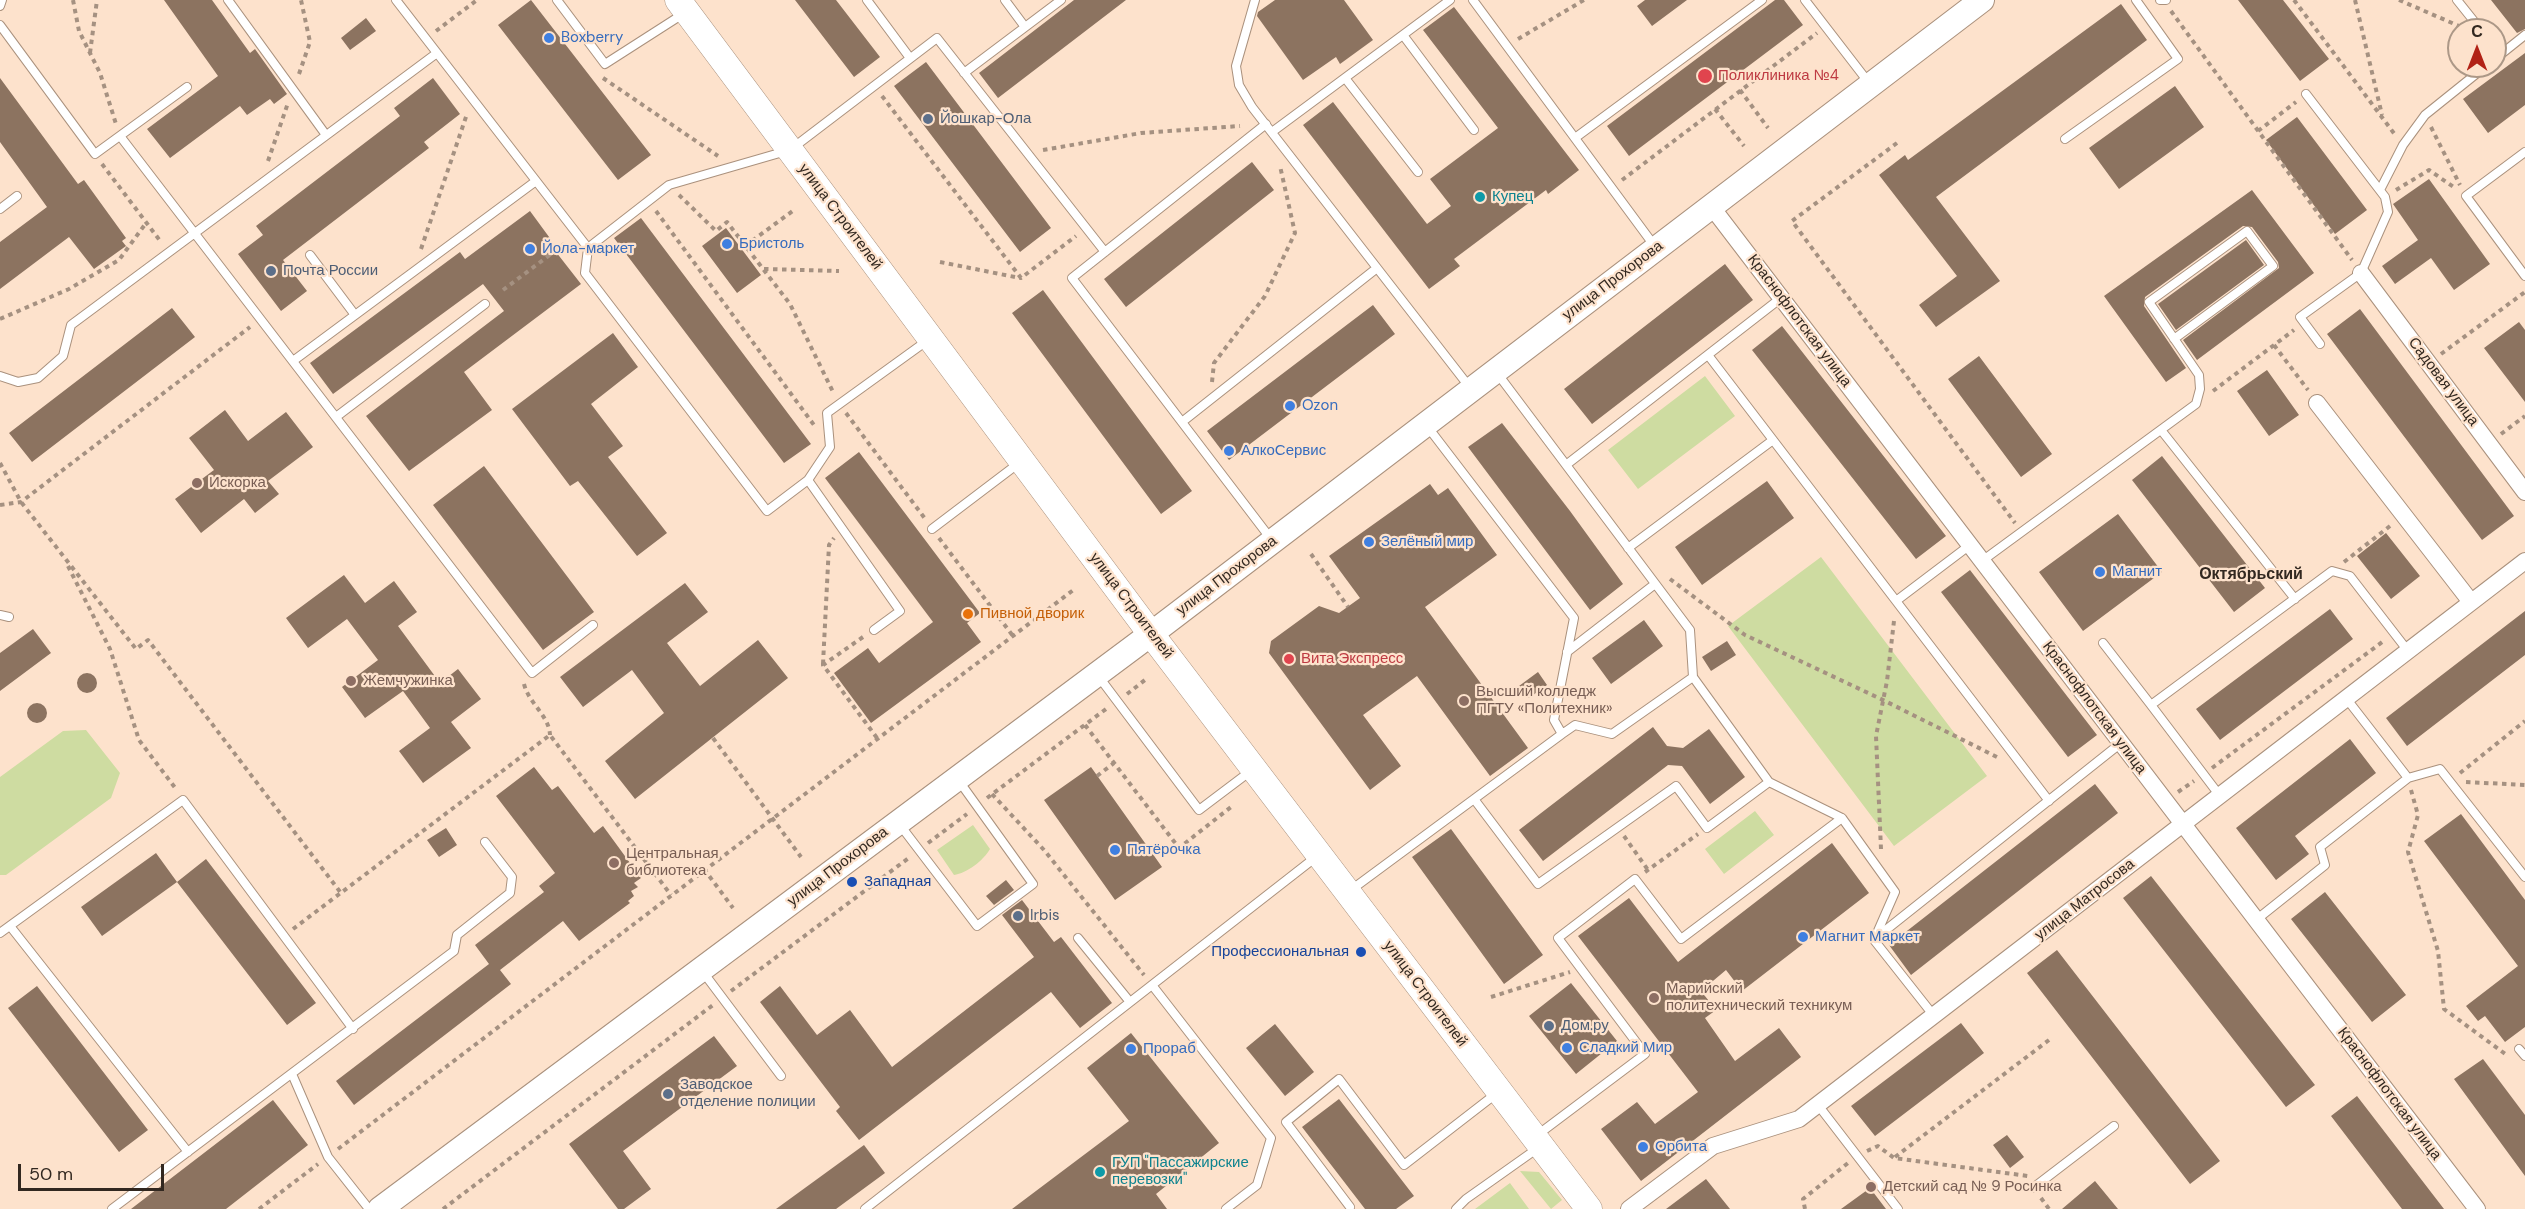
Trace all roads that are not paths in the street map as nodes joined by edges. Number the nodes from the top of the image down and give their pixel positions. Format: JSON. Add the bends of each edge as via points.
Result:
{"nodes":[{"id":1,"x":2,"y":0,"type":"edge"},
{"id":2,"x":228,"y":0,"type":"edge"},
{"id":3,"x":396,"y":0,"type":"edge"},
{"id":4,"x":557,"y":0,"type":"edge"},
{"id":5,"x":867,"y":0,"type":"edge"},
{"id":6,"x":1005,"y":0,"type":"edge"},
{"id":7,"x":1061,"y":0,"type":"edge"},
{"id":8,"x":1255,"y":0,"type":"edge"},
{"id":9,"x":1450,"y":0,"type":"edge"},
{"id":10,"x":1473,"y":0,"type":"edge"},
{"id":11,"x":1762,"y":0,"type":"edge"},
{"id":12,"x":1805,"y":0,"type":"edge"},
{"id":13,"x":1982,"y":0,"type":"edge"},
{"id":14,"x":2136,"y":0,"type":"edge"},
{"id":15,"x":2457,"y":0,"type":"edge"},
{"id":16,"x":0,"y":6,"type":"edge"},
{"id":17,"x":682,"y":6,"type":"edge"},
{"id":18,"x":2471,"y":18,"type":"edge"},
{"id":19,"x":0,"y":25,"type":"edge"},
{"id":20,"x":1025,"y":27,"type":"junction"},
{"id":21,"x":2525,"y":34,"type":"edge"},
{"id":22,"x":1403,"y":35,"type":"junction"},
{"id":23,"x":2507,"y":47,"type":"edge"},
{"id":24,"x":437,"y":53,"type":"junction"},
{"id":25,"x":910,"y":58,"type":"junction"},
{"id":26,"x":964,"y":73,"type":"junction"},
{"id":27,"x":1346,"y":78,"type":"junction"},
{"id":28,"x":2471,"y":78,"type":"edge"},
{"id":29,"x":1870,"y":85,"type":"junction"},
{"id":30,"x":187,"y":87,"type":"dead end"},
{"id":31,"x":2306,"y":94,"type":"road end"},
{"id":32,"x":1266,"y":124,"type":"junction"},
{"id":33,"x":1474,"y":130,"type":"dead end"},
{"id":34,"x":1272,"y":132,"type":"junction"},
{"id":35,"x":326,"y":135,"type":"junction"},
{"id":36,"x":120,"y":136,"type":"junction"},
{"id":37,"x":1575,"y":138,"type":"junction"},
{"id":38,"x":2065,"y":139,"type":"dead end"},
{"id":39,"x":790,"y":150,"type":"junction"},
{"id":40,"x":2525,"y":152,"type":"edge"},
{"id":41,"x":1418,"y":172,"type":"dead end"},
{"id":42,"x":536,"y":181,"type":"junction"},
{"id":43,"x":2383,"y":193,"type":"junction"},
{"id":44,"x":17,"y":196,"type":"dead end"},
{"id":45,"x":1711,"y":206,"type":"junction"},
{"id":46,"x":0,"y":209,"type":"edge"},
{"id":47,"x":195,"y":234,"type":"junction"},
{"id":48,"x":588,"y":248,"type":"junction"},
{"id":49,"x":1656,"y":249,"type":"junction"},
{"id":50,"x":1105,"y":252,"type":"junction"},
{"id":51,"x":310,"y":255,"type":"dead end"},
{"id":52,"x":1377,"y":267,"type":"junction"},
{"id":53,"x":2361,"y":273,"type":"junction"},
{"id":54,"x":2525,"y":276,"type":"edge"},
{"id":55,"x":1781,"y":298,"type":"junction"},
{"id":56,"x":485,"y":304,"type":"dead end"},
{"id":57,"x":356,"y":315,"type":"junction"},
{"id":58,"x":930,"y":338,"type":"junction"},
{"id":59,"x":2174,"y":339,"type":"junction"},
{"id":60,"x":2320,"y":344,"type":"dead end"},
{"id":61,"x":1708,"y":355,"type":"junction"},
{"id":62,"x":293,"y":361,"type":"junction"},
{"id":63,"x":1496,"y":371,"type":"junction"},
{"id":64,"x":0,"y":376,"type":"edge"},
{"id":65,"x":1471,"y":390,"type":"junction"},
{"id":66,"x":2317,"y":403,"type":"road end"},
{"id":67,"x":336,"y":417,"type":"junction"},
{"id":68,"x":1182,"y":422,"type":"junction"},
{"id":69,"x":1426,"y":424,"type":"junction"},
{"id":70,"x":2161,"y":430,"type":"junction"},
{"id":71,"x":1773,"y":440,"type":"junction"},
{"id":72,"x":1022,"y":461,"type":"junction"},
{"id":73,"x":1566,"y":465,"type":"junction"},
{"id":74,"x":808,"y":480,"type":"junction"},
{"id":75,"x":2525,"y":492,"type":"edge"},
{"id":76,"x":932,"y":529,"type":"dead end"},
{"id":77,"x":1273,"y":541,"type":"junction"},
{"id":78,"x":1970,"y":545,"type":"junction"},
{"id":79,"x":1628,"y":548,"type":"junction"},
{"id":80,"x":1983,"y":561,"type":"junction"},
{"id":81,"x":2525,"y":561,"type":"edge"},
{"id":82,"x":1655,"y":585,"type":"junction"},
{"id":83,"x":2295,"y":599,"type":"junction"},
{"id":84,"x":1896,"y":601,"type":"junction"},
{"id":85,"x":2471,"y":602,"type":"junction"},
{"id":86,"x":593,"y":626,"type":"dead end"},
{"id":87,"x":874,"y":630,"type":"road end"},
{"id":88,"x":1151,"y":634,"type":"junction"},
{"id":89,"x":2103,"y":643,"type":"dead end"},
{"id":90,"x":2408,"y":651,"type":"junction"},
{"id":91,"x":1566,"y":652,"type":"junction"},
{"id":92,"x":1097,"y":674,"type":"junction"},
{"id":93,"x":1693,"y":677,"type":"junction"},
{"id":94,"x":2346,"y":698,"type":"junction"},
{"id":95,"x":2151,"y":705,"type":"junction"},
{"id":96,"x":1562,"y":734,"type":"junction"},
{"id":97,"x":2121,"y":743,"type":"junction"},
{"id":98,"x":1254,"y":769,"type":"junction"},
{"id":99,"x":957,"y":778,"type":"junction"},
{"id":100,"x":2408,"y":778,"type":"junction"},
{"id":101,"x":1769,"y":782,"type":"junction"},
{"id":102,"x":2220,"y":796,"type":"junction"},
{"id":103,"x":1474,"y":799,"type":"junction"},
{"id":104,"x":2049,"y":801,"type":"junction"},
{"id":105,"x":1842,"y":818,"type":"junction"},
{"id":106,"x":898,"y":823,"type":"junction"},
{"id":107,"x":2183,"y":824,"type":"junction"},
{"id":108,"x":485,"y":842,"type":"dead end"},
{"id":109,"x":1319,"y":855,"type":"junction"},
{"id":110,"x":2525,"y":877,"type":"edge"},
{"id":111,"x":1348,"y":892,"type":"junction"},
{"id":112,"x":2256,"y":920,"type":"junction"},
{"id":113,"x":10,"y":926,"type":"junction"},
{"id":114,"x":0,"y":933,"type":"edge"},
{"id":115,"x":1078,"y":938,"type":"dead end"},
{"id":116,"x":1874,"y":940,"type":"junction"},
{"id":117,"x":701,"y":969,"type":"junction"},
{"id":118,"x":1152,"y":985,"type":"junction"},
{"id":119,"x":1130,"y":1002,"type":"junction"},
{"id":120,"x":1934,"y":1016,"type":"junction"},
{"id":121,"x":352,"y":1029,"type":"junction"},
{"id":122,"x":292,"y":1074,"type":"junction"},
{"id":123,"x":781,"y":1076,"type":"dead end"},
{"id":124,"x":1500,"y":1091,"type":"junction"},
{"id":125,"x":1818,"y":1105,"type":"junction"},
{"id":126,"x":2114,"y":1126,"type":"dead end"},
{"id":127,"x":1538,"y":1142,"type":"junction"},
{"id":128,"x":188,"y":1152,"type":"junction"},
{"id":129,"x":2033,"y":1188,"type":"dead end"},
{"id":130,"x":1350,"y":1207,"type":"dead end"},
{"id":131,"x":112,"y":1209,"type":"edge"},
{"id":132,"x":369,"y":1209,"type":"edge"},
{"id":133,"x":380,"y":1209,"type":"edge"},
{"id":134,"x":865,"y":1209,"type":"edge"},
{"id":135,"x":1226,"y":1209,"type":"edge"},
{"id":136,"x":1456,"y":1209,"type":"edge"},
{"id":137,"x":1589,"y":1209,"type":"edge"},
{"id":138,"x":1629,"y":1209,"type":"edge"},
{"id":139,"x":1898,"y":1209,"type":"edge"},
{"id":140,"x":2476,"y":1209,"type":"edge"}],
"edges":[{"from":1,"to":16,"type":"lane"},
{"from":2,"to":35,"type":"lane"},
{"from":3,"to":24,"type":"lane"},
{"from":4,"to":17,"type":"lane","via":[[605,64]]},
{"from":5,"to":25,"type":"lane"},
{"from":6,"to":20,"type":"lane"},
{"from":7,"to":20,"type":"lane"},
{"from":8,"to":32,"type":"lane","via":[[1236,66],[1239,85]]},
{"from":9,"to":22,"type":"lane"},
{"from":10,"to":37,"type":"lane"},
{"from":11,"to":37,"type":"lane"},
{"from":12,"to":29,"type":"lane"},
{"from":13,"to":29,"type":"street","name":"улица Прохорова"},
{"from":14,"to":38,"type":"lane","via":[[2178,59]]},
{"from":15,"to":18,"type":"lane"},
{"from":17,"to":39,"type":"main road","name":"улица Строителей"},
{"from":19,"to":36,"type":"lane","via":[[95,154]]},
{"from":20,"to":26,"type":"lane"},
{"from":21,"to":23,"type":"lane"},
{"from":22,"to":27,"type":"lane"},
{"from":22,"to":33,"type":"lane"},
{"from":24,"to":35,"type":"lane"},
{"from":24,"to":42,"type":"lane"},
{"from":25,"to":26,"type":"lane","via":[[937,38]]},
{"from":25,"to":39,"type":"lane"},
{"from":26,"to":50,"type":"lane"},
{"from":27,"to":34,"type":"lane"},
{"from":27,"to":41,"type":"lane"},
{"from":28,"to":43,"type":"lane","via":[[2425,115],[2403,145]]},
{"from":29,"to":45,"type":"street","name":"улица Прохорова"},
{"from":30,"to":36,"type":"lane"},
{"from":31,"to":43,"type":"lane"},
{"from":32,"to":34,"type":"lane"},
{"from":32,"to":50,"type":"lane"},
{"from":34,"to":52,"type":"lane"},
{"from":35,"to":47,"type":"lane"},
{"from":36,"to":47,"type":"lane"},
{"from":37,"to":49,"type":"lane"},
{"from":39,"to":48,"type":"lane","via":[[669,185]]},
{"from":39,"to":58,"type":"main road","name":"улица Строителей"},
{"from":40,"to":54,"type":"lane","via":[[2466,196]]},
{"from":42,"to":48,"type":"lane"},
{"from":42,"to":57,"type":"lane"},
{"from":43,"to":53,"type":"lane","via":[[2388,212]]},
{"from":44,"to":46,"type":"lane"},
{"from":45,"to":49,"type":"street","name":"улица Прохорова"},
{"from":45,"to":55,"type":"street","name":"Краснофлотская улица"},
{"from":47,"to":62,"type":"lane"},
{"from":47,"to":64,"type":"lane","via":[[71,325],[63,356],[38,378],[18,382]]},
{"from":48,"to":74,"type":"lane","via":[[585,273],[767,511]]},
{"from":49,"to":63,"type":"street","name":"улица Прохорова"},
{"from":50,"to":68,"type":"lane","via":[[1072,278]]},
{"from":51,"to":57,"type":"lane"},
{"from":52,"to":65,"type":"lane"},
{"from":52,"to":68,"type":"lane"},
{"from":53,"to":60,"type":"lane","via":[[2300,317]]},
{"from":53,"to":75,"type":"street","name":"Садовая улица"},
{"from":55,"to":61,"type":"lane"},
{"from":55,"to":78,"type":"street","name":"Краснофлотская улица"},
{"from":56,"to":67,"type":"lane"},
{"from":57,"to":62,"type":"lane"},
{"from":58,"to":72,"type":"main road","name":"улица Строителей"},
{"from":58,"to":74,"type":"lane","via":[[828,413],[830,447]]},
{"from":59,"to":59,"type":"lane","via":[[2149,302],[2247,231],[2273,266]]},
{"from":59,"to":70,"type":"lane","via":[[2199,375],[2200,389],[2196,404]]},
{"from":61,"to":71,"type":"lane"},
{"from":61,"to":73,"type":"lane"},
{"from":62,"to":67,"type":"lane"},
{"from":63,"to":65,"type":"street","name":"улица Прохорова"},
{"from":63,"to":73,"type":"lane"},
{"from":65,"to":69,"type":"street","name":"улица Прохорова"},
{"from":66,"to":85,"type":"street"},
{"from":67,"to":86,"type":"lane","via":[[532,673]]},
{"from":68,"to":77,"type":"lane"},
{"from":69,"to":77,"type":"street","name":"улица Прохорова"},
{"from":69,"to":91,"type":"lane","via":[[1575,618]]},
{"from":70,"to":80,"type":"lane"},
{"from":70,"to":83,"type":"lane"},
{"from":71,"to":79,"type":"lane"},
{"from":71,"to":84,"type":"lane"},
{"from":72,"to":76,"type":"lane"},
{"from":72,"to":88,"type":"main road","name":"улица Строителей"},
{"from":73,"to":79,"type":"lane"},
{"from":74,"to":87,"type":"lane","via":[[900,611]]},
{"from":77,"to":88,"type":"street","name":"улица Прохорова"},
{"from":78,"to":80,"type":"street","name":"Краснофлотская улица"},
{"from":78,"to":84,"type":"lane"},
{"from":79,"to":82,"type":"lane"},
{"from":80,"to":97,"type":"street","name":"Краснофлотская улица"},
{"from":81,"to":85,"type":"street","name":"улица Матросова"},
{"from":82,"to":91,"type":"lane"},
{"from":82,"to":93,"type":"lane","via":[[1690,630]]},
{"from":83,"to":90,"type":"lane","via":[[2331,572],[2350,576]]},
{"from":83,"to":95,"type":"lane"},
{"from":84,"to":104,"type":"lane"},
{"from":85,"to":90,"type":"street","name":"улица Матросова"},
{"from":88,"to":92,"type":"street","name":"улица Прохорова"},
{"from":88,"to":98,"type":"main road","name":"улица Строителей"},
{"from":89,"to":95,"type":"lane"},
{"from":90,"to":94,"type":"street","name":"улица Матросова"},
{"from":91,"to":96,"type":"lane","via":[[1554,720]]},
{"from":92,"to":98,"type":"lane","via":[[1199,810]]},
{"from":92,"to":99,"type":"street","name":"улица Прохорова"},
{"from":93,"to":96,"type":"lane","via":[[1612,734],[1575,725]]},
{"from":93,"to":101,"type":"lane"},
{"from":94,"to":100,"type":"lane"},
{"from":94,"to":102,"type":"street","name":"улица Матросова"},
{"from":95,"to":102,"type":"lane"},
{"from":96,"to":103,"type":"lane"},
{"from":97,"to":104,"type":"lane"},
{"from":97,"to":107,"type":"street","name":"Краснофлотская улица"},
{"from":98,"to":109,"type":"main road","name":"улица Строителей"},
{"from":99,"to":106,"type":"street","name":"улица Прохорова"},
{"from":99,"to":106,"type":"lane","via":[[1033,884],[977,926]]},
{"from":100,"to":110,"type":"lane","via":[[2440,769]]},
{"from":100,"to":112,"type":"lane","via":[[2320,847],[2325,865]]},
{"from":101,"to":103,"type":"lane","via":[[1707,828],[1676,786],[1538,884]]},
{"from":101,"to":105,"type":"lane"},
{"from":102,"to":107,"type":"street","name":"улица Матросова"},
{"from":103,"to":111,"type":"lane"},
{"from":104,"to":116,"type":"lane"},
{"from":105,"to":116,"type":"lane","via":[[1895,892]]},
{"from":105,"to":127,"type":"lane","via":[[1681,939],[1635,879],[1558,938],[1645,1054]]},
{"from":106,"to":117,"type":"street","name":"улица Прохорова"},
{"from":107,"to":112,"type":"street","name":"Краснофлотская улица"},
{"from":107,"to":120,"type":"street","name":"улица Матросова"},
{"from":108,"to":121,"type":"lane","via":[[512,877],[510,893],[457,935],[454,951]]},
{"from":109,"to":111,"type":"main road","name":"улица Строителей"},
{"from":109,"to":118,"type":"lane"},
{"from":111,"to":124,"type":"main road","name":"улица Строителей"},
{"from":112,"to":140,"type":"street","name":"Краснофлотская улица"},
{"from":113,"to":114,"type":"lane"},
{"from":113,"to":121,"type":"lane","via":[[183,800]]},
{"from":113,"to":128,"type":"lane"},
{"from":115,"to":119,"type":"lane"},
{"from":116,"to":120,"type":"lane"},
{"from":117,"to":123,"type":"lane"},
{"from":117,"to":133,"type":"street","name":"улица Прохорова"},
{"from":118,"to":119,"type":"lane"},
{"from":118,"to":135,"type":"lane","via":[[1271,1138],[1257,1185]]},
{"from":119,"to":134,"type":"lane"},
{"from":120,"to":125,"type":"street","name":"улица Матросова"},
{"from":121,"to":122,"type":"lane"},
{"from":122,"to":128,"type":"lane"},
{"from":122,"to":132,"type":"lane","via":[[328,1157]]},
{"from":124,"to":127,"type":"main road","name":"улица Строителей"},
{"from":124,"to":130,"type":"lane","via":[[1404,1165],[1339,1079],[1286,1122]]},
{"from":125,"to":138,"type":"street","name":"улица Матросова","via":[[1799,1119],[1713,1146]]},
{"from":125,"to":139,"type":"lane"},
{"from":126,"to":129,"type":"lane"},
{"from":127,"to":136,"type":"lane"},
{"from":127,"to":137,"type":"main road","name":"улица Строителей"},
{"from":128,"to":131,"type":"lane"}]}
